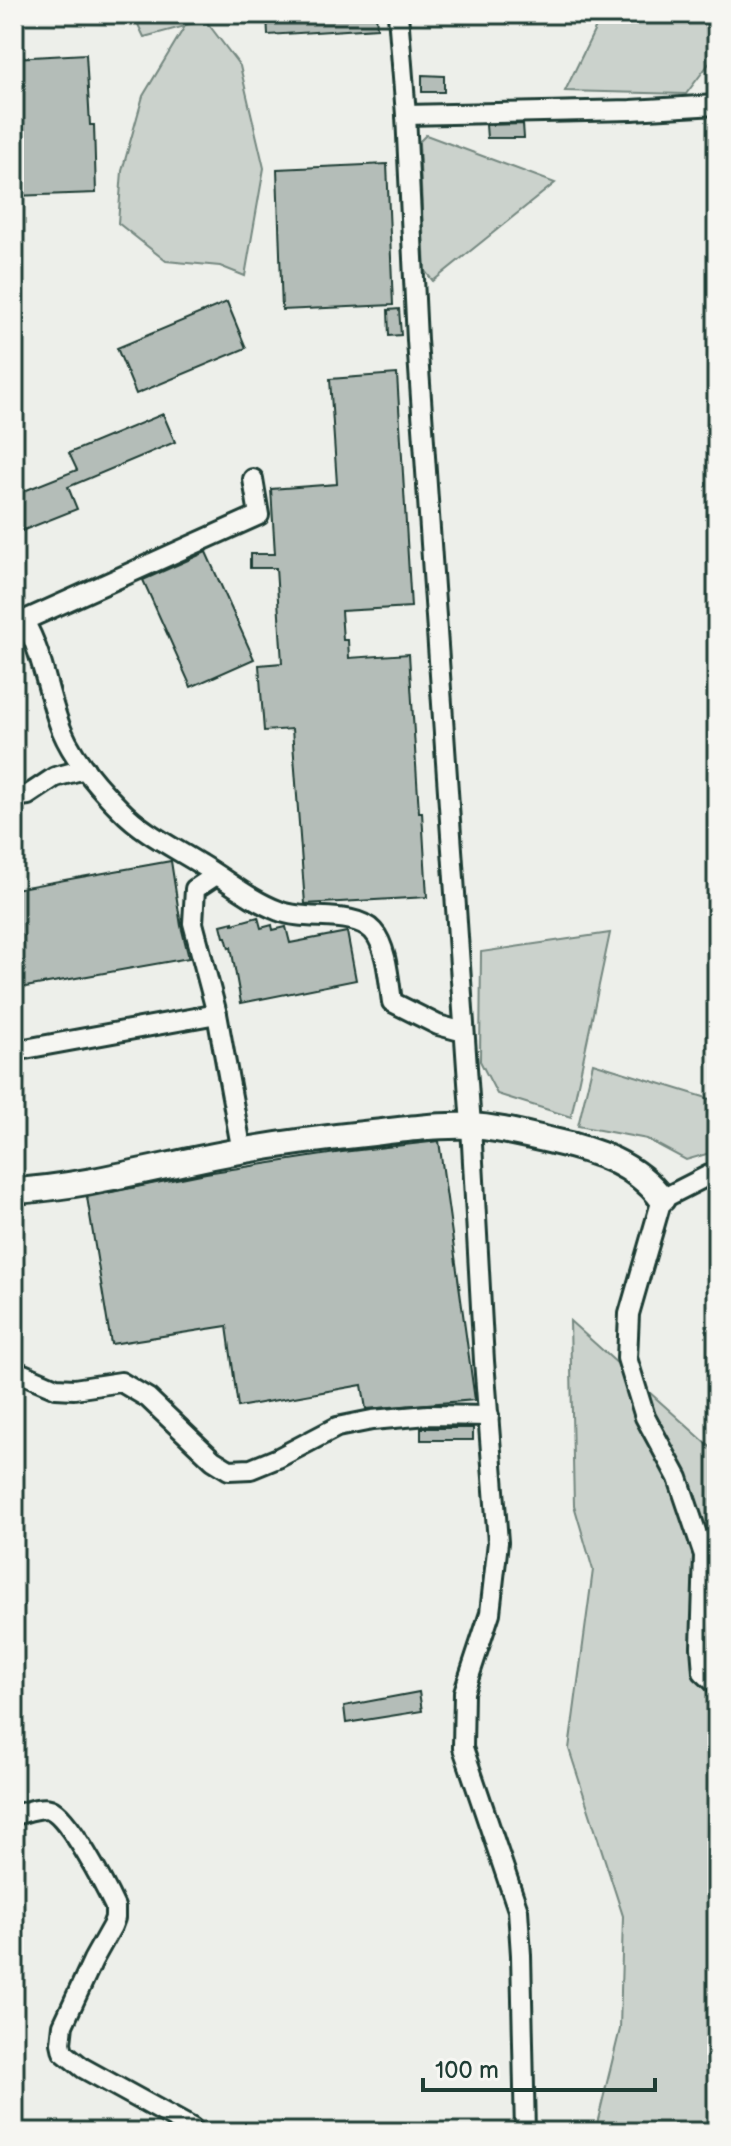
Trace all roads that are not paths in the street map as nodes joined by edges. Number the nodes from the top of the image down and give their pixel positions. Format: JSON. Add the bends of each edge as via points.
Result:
{"nodes":[{"id":1,"x":398,"y":14,"type":"edge"},
{"id":2,"x":717,"y":105,"type":"edge"},
{"id":3,"x":406,"y":115,"type":"junction"},
{"id":4,"x":253,"y":479,"type":"dead end"},
{"id":5,"x":19,"y":623,"type":"edge"},
{"id":6,"x":85,"y":769,"type":"junction"},
{"id":7,"x":14,"y":797,"type":"edge"},
{"id":8,"x":216,"y":875,"type":"junction"},
{"id":9,"x":217,"y":1014,"type":"junction"},
{"id":10,"x":464,"y":1032,"type":"junction"},
{"id":11,"x":14,"y":1051,"type":"edge"},
{"id":12,"x":471,"y":1126,"type":"junction"},
{"id":13,"x":242,"y":1152,"type":"junction"},
{"id":14,"x":717,"y":1171,"type":"edge"},
{"id":15,"x":14,"y":1191,"type":"edge"},
{"id":16,"x":662,"y":1199,"type":"junction"},
{"id":17,"x":14,"y":1370,"type":"edge"},
{"id":18,"x":489,"y":1416,"type":"junction"},
{"id":19,"x":717,"y":1685,"type":"edge"},
{"id":20,"x":14,"y":1815,"type":"edge"},
{"id":21,"x":195,"y":2132,"type":"edge"},
{"id":22,"x":525,"y":2132,"type":"edge"}],
"edges":[{"from":1,"to":3,"type":"street"},
{"from":2,"to":3,"type":"street"},
{"from":3,"to":10,"type":"street"},
{"from":4,"to":5,"type":"street","via":[[259,515]]},
{"from":5,"to":6,"type":"street","via":[[40,656],[63,734]]},
{"from":6,"to":7,"type":"street"},
{"from":6,"to":8,"type":"street","via":[[122,811],[159,841]]},
{"from":8,"to":9,"type":"street","via":[[195,889],[193,923]]},
{"from":8,"to":10,"type":"street","via":[[281,912],[354,920],[373,931],[383,951],[392,1002]]},
{"from":9,"to":11,"type":"street"},
{"from":9,"to":13,"type":"street"},
{"from":10,"to":12,"type":"street"},
{"from":12,"to":13,"type":"street","via":[[323,1138]]},
{"from":12,"to":16,"type":"street","via":[[585,1148],[620,1162]]},
{"from":12,"to":18,"type":"street"},
{"from":13,"to":15,"type":"street","via":[[100,1181]]},
{"from":14,"to":16,"type":"street"},
{"from":16,"to":19,"type":"street","via":[[629,1314],[627,1358],[645,1417],[678,1478],[704,1555],[703,1672]]},
{"from":17,"to":18,"type":"street","via":[[56,1388],[121,1382],[148,1398],[229,1470],[251,1469],[337,1427],[428,1415]]},
{"from":18,"to":22,"type":"street","via":[[498,1542],[490,1613],[464,1692],[463,1748],[518,1910]]},
{"from":20,"to":21,"type":"street","via":[[46,1808],[59,1814],[115,1907],[112,1926],[63,2025],[63,2052]]}]}
